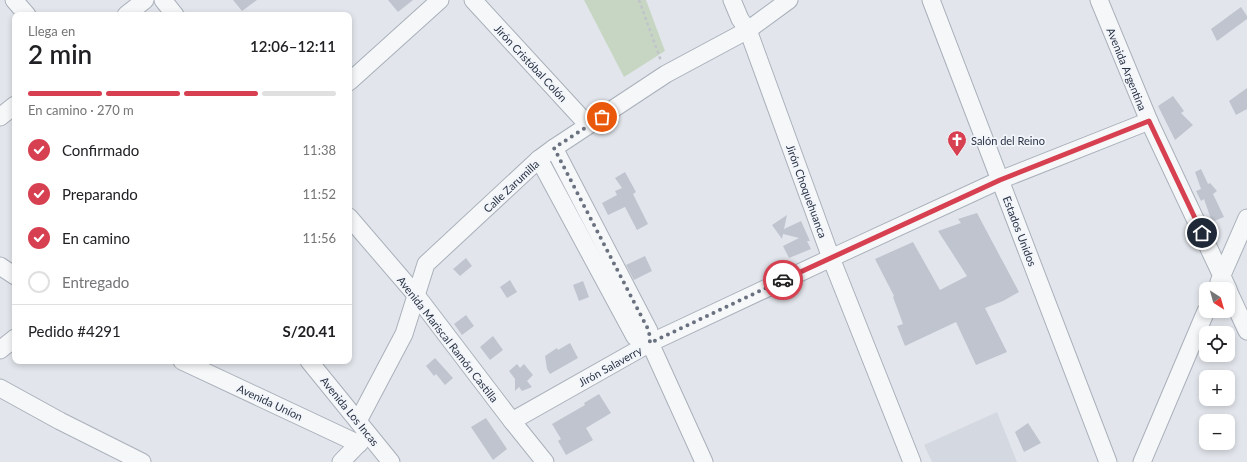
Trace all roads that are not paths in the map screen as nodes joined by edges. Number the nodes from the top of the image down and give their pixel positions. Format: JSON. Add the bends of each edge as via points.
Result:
{"nodes":[{"id":1,"x":14,"y":0,"type":"edge"},
{"id":2,"x":145,"y":0,"type":"edge"},
{"id":3,"x":163,"y":0,"type":"edge"},
{"id":4,"x":440,"y":0,"type":"edge"},
{"id":5,"x":473,"y":0,"type":"edge"},
{"id":6,"x":732,"y":0,"type":"edge"},
{"id":7,"x":744,"y":0,"type":"edge"},
{"id":8,"x":789,"y":0,"type":"edge"},
{"id":9,"x":931,"y":0,"type":"edge"},
{"id":10,"x":1099,"y":0,"type":"edge"},
{"id":11,"x":24,"y":12,"type":"edge"},
{"id":12,"x":130,"y":12,"type":"edge"},
{"id":13,"x":173,"y":12,"type":"edge"},
{"id":14,"x":748,"y":30,"type":"junction"},
{"id":15,"x":352,"y":79,"type":"edge"},
{"id":16,"x":12,"y":107,"type":"edge"},
{"id":17,"x":0,"y":117,"type":"edge"},
{"id":18,"x":1149,"y":121,"type":"junction"},
{"id":19,"x":588,"y":125,"type":"junction"},
{"id":20,"x":554,"y":148,"type":"junction"},
{"id":21,"x":539,"y":159,"type":"junction"},
{"id":22,"x":1000,"y":180,"type":"junction"},
{"id":23,"x":1247,"y":218,"type":"edge"},
{"id":24,"x":352,"y":220,"type":"edge"},
{"id":25,"x":831,"y":258,"type":"junction"},
{"id":26,"x":0,"y":266,"type":"edge"},
{"id":27,"x":12,"y":274,"type":"edge"},
{"id":28,"x":1221,"y":282,"type":"edge"},
{"id":29,"x":1224,"y":282,"type":"edge"},
{"id":30,"x":416,"y":295,"type":"junction"},
{"id":31,"x":1235,"y":308,"type":"edge"},
{"id":32,"x":1203,"y":318,"type":"edge"},
{"id":33,"x":1247,"y":331,"type":"edge"},
{"id":34,"x":12,"y":340,"type":"edge"},
{"id":35,"x":650,"y":343,"type":"junction"},
{"id":36,"x":0,"y":350,"type":"edge"},
{"id":37,"x":189,"y":364,"type":"edge"},
{"id":38,"x":311,"y":364,"type":"edge"},
{"id":39,"x":0,"y":388,"type":"edge"},
{"id":40,"x":512,"y":421,"type":"junction"},
{"id":41,"x":361,"y":433,"type":"junction"},
{"id":42,"x":142,"y":462,"type":"edge"},
{"id":43,"x":342,"y":462,"type":"edge"},
{"id":44,"x":391,"y":462,"type":"edge"},
{"id":45,"x":545,"y":462,"type":"edge"},
{"id":46,"x":704,"y":462,"type":"edge"},
{"id":47,"x":912,"y":462,"type":"edge"},
{"id":48,"x":1108,"y":462,"type":"edge"},
{"id":49,"x":1142,"y":462,"type":"edge"}],
"edges":[{"from":1,"to":11,"type":"street"},
{"from":2,"to":12,"type":"street"},
{"from":3,"to":13,"type":"street"},
{"from":4,"to":15,"type":"street"},
{"from":5,"to":19,"type":"street","name":"Jirón Cristóbal Colón"},
{"from":6,"to":14,"type":"street","name":"Jirón Choquehuanca"},
{"from":7,"to":14,"type":"street","name":"Jirón Choquehuanca","via":[[751,16]]},
{"from":8,"to":14,"type":"street","name":"Calle Zarumilla"},
{"from":9,"to":22,"type":"street","name":"Estados Unidos"},
{"from":10,"to":18,"type":"street","name":"Avenida Argentina"},
{"from":14,"to":19,"type":"street","name":"Calle Zarumilla","via":[[666,74]]},
{"from":14,"to":25,"type":"street","name":"Jirón Choquehuanca"},
{"from":16,"to":17,"type":"street"},
{"from":18,"to":22,"type":"street","name":"Jirón Salaverry"},
{"from":18,"to":28,"type":"street","name":"Avenida Argentina"},
{"from":19,"to":20,"type":"street","name":"Calle Zarumilla"},
{"from":20,"to":21,"type":"street","name":"Calle Zarumilla"},
{"from":20,"to":35,"type":"street","via":[[649,331]]},
{"from":21,"to":30,"type":"street","name":"Calle Zarumilla","via":[[426,264]]},
{"from":21,"to":35,"type":"street","via":[[635,337]]},
{"from":22,"to":25,"type":"street","name":"Jirón Salaverry"},
{"from":22,"to":48,"type":"street","name":"Estados Unidos"},
{"from":23,"to":29,"type":"street"},
{"from":24,"to":30,"type":"street","name":"Avenida Mariscal Ramón Castilla"},
{"from":25,"to":35,"type":"street","name":"Jirón Salaverry"},
{"from":25,"to":47,"type":"street","name":"Jirón Choquehuanca"},
{"from":26,"to":27,"type":"street"},
{"from":30,"to":40,"type":"street","name":"Avenida Mariscal Ramón Castilla"},
{"from":30,"to":41,"type":"street","name":"Calle Zarumilla","via":[[404,334]]},
{"from":31,"to":33,"type":"street","name":"Avenida Argentina"},
{"from":32,"to":49,"type":"street"},
{"from":34,"to":36,"type":"street"},
{"from":35,"to":40,"type":"street","name":"Jirón Salaverry"},
{"from":35,"to":46,"type":"street"},
{"from":37,"to":41,"type":"street","name":"Avenida Uníon"},
{"from":38,"to":41,"type":"street","name":"Avenida Los Incas"},
{"from":39,"to":42,"type":"street"},
{"from":40,"to":45,"type":"street","name":"Avenida Mariscal Ramón Castilla"},
{"from":41,"to":43,"type":"street","name":"Calle Zarumilla"},
{"from":41,"to":44,"type":"street","name":"Avenida Los Incas"}]}
